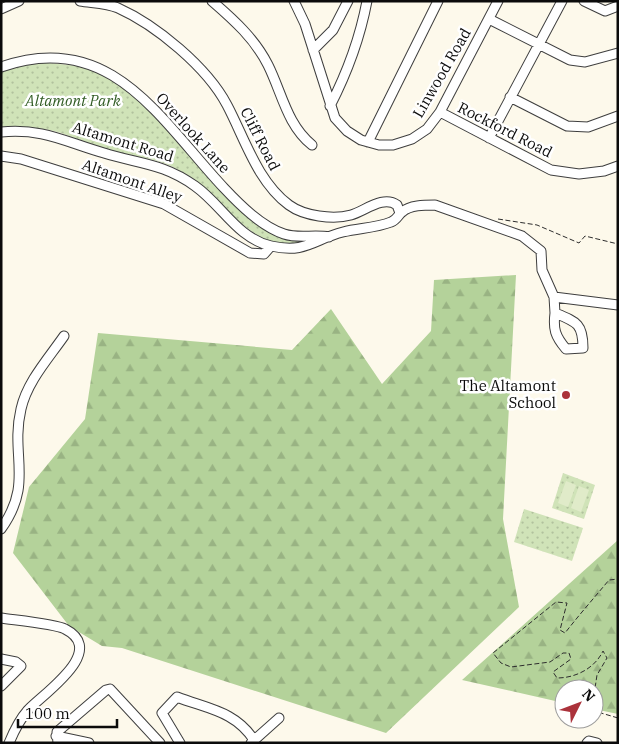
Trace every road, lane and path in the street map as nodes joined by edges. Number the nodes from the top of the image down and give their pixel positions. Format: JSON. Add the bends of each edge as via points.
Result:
{"nodes":[{"id":1,"x":19,"y":1,"type":"edge"},
{"id":2,"x":80,"y":1,"type":"edge"},
{"id":3,"x":212,"y":1,"type":"edge"},
{"id":4,"x":294,"y":1,"type":"edge"},
{"id":5,"x":348,"y":1,"type":"edge"},
{"id":6,"x":367,"y":1,"type":"edge"},
{"id":7,"x":438,"y":1,"type":"edge"},
{"id":8,"x":498,"y":1,"type":"edge"},
{"id":9,"x":562,"y":1,"type":"edge"},
{"id":10,"x":584,"y":1,"type":"edge"},
{"id":11,"x":118,"y":4,"type":"edge"},
{"id":12,"x":618,"y":6,"type":"edge"},
{"id":13,"x":1,"y":9,"type":"edge"},
{"id":14,"x":489,"y":19,"type":"junction"},
{"id":15,"x":538,"y":45,"type":"junction"},
{"id":16,"x":313,"y":50,"type":"junction"},
{"id":17,"x":618,"y":53,"type":"edge"},
{"id":18,"x":1,"y":67,"type":"edge"},
{"id":19,"x":510,"y":97,"type":"junction"},
{"id":20,"x":330,"y":106,"type":"junction"},
{"id":21,"x":440,"y":112,"type":"junction"},
{"id":22,"x":618,"y":116,"type":"edge"},
{"id":23,"x":1,"y":132,"type":"edge"},
{"id":24,"x":489,"y":138,"type":"junction"},
{"id":25,"x":368,"y":142,"type":"junction"},
{"id":26,"x":312,"y":145,"type":"dead end"},
{"id":27,"x":1,"y":156,"type":"edge"},
{"id":28,"x":618,"y":166,"type":"edge"},
{"id":29,"x":400,"y":213,"type":"junction"},
{"id":30,"x":497,"y":219,"type":"dead end"},
{"id":31,"x":329,"y":237,"type":"junction"},
{"id":32,"x":618,"y":244,"type":"edge"},
{"id":33,"x":272,"y":246,"type":"junction"},
{"id":34,"x":554,"y":297,"type":"junction"},
{"id":35,"x":618,"y":304,"type":"edge"},
{"id":36,"x":555,"y":313,"type":"dead end"},
{"id":37,"x":64,"y":336,"type":"dead end"},
{"id":38,"x":1,"y":529,"type":"edge"},
{"id":39,"x":618,"y":579,"type":"edge"},
{"id":40,"x":1,"y":618,"type":"edge"},
{"id":41,"x":1,"y":659,"type":"edge"},
{"id":42,"x":596,"y":679,"type":"edge"},
{"id":43,"x":1,"y":686,"type":"edge"},
{"id":44,"x":604,"y":714,"type":"edge"},
{"id":45,"x":279,"y":718,"type":"dead end"},
{"id":46,"x":618,"y":718,"type":"edge"},
{"id":47,"x":57,"y":740,"type":"edge"},
{"id":48,"x":252,"y":741,"type":"edge"},
{"id":49,"x":9,"y":743,"type":"edge"},
{"id":50,"x":89,"y":743,"type":"edge"},
{"id":51,"x":160,"y":743,"type":"edge"},
{"id":52,"x":180,"y":743,"type":"edge"},
{"id":53,"x":587,"y":743,"type":"edge"},
{"id":54,"x":597,"y":743,"type":"edge"}],
"edges":[{"from":1,"to":13,"type":"street"},
{"from":2,"to":11,"type":"street"},
{"from":3,"to":26,"type":"street","via":[[253,41],[282,93],[291,121],[299,135]]},
{"from":4,"to":16,"type":"street"},
{"from":5,"to":16,"type":"street","via":[[333,30]]},
{"from":6,"to":20,"type":"street","via":[[343,81]]},
{"from":7,"to":25,"type":"street"},
{"from":8,"to":14,"type":"street","name":"Linwood Road"},
{"from":9,"to":15,"type":"street"},
{"from":10,"to":12,"type":"street","via":[[605,11]]},
{"from":11,"to":29,"type":"street","name":"Cliff Road","via":[[179,48],[212,82],[270,187],[290,206],[312,214],[338,217],[386,201],[397,205]]},
{"from":14,"to":15,"type":"street"},
{"from":14,"to":21,"type":"street","name":"Linwood Road"},
{"from":15,"to":17,"type":"street","via":[[570,60],[585,62]]},
{"from":15,"to":19,"type":"street"},
{"from":16,"to":20,"type":"street"},
{"from":18,"to":31,"type":"street","name":"Overlook Lane","via":[[44,58],[75,61],[101,70],[122,81],[156,109],[245,211],[284,234]]},
{"from":19,"to":22,"type":"street","via":[[567,126],[588,127]]},
{"from":19,"to":24,"type":"street"},
{"from":20,"to":25,"type":"street","via":[[335,118],[347,131]]},
{"from":21,"to":24,"type":"street","name":"Rockford Road"},
{"from":21,"to":25,"type":"street","name":"Linwood Road","via":[[427,129],[412,139],[393,145]]},
{"from":23,"to":33,"type":"street","name":"Altamont Road","via":[[50,135],[160,166],[197,188],[240,230]]},
{"from":24,"to":28,"type":"street","name":"Rockford Road","via":[[551,170],[579,174]]},
{"from":27,"to":33,"type":"street","name":"Altamont Alley","via":[[21,159],[164,204],[250,252],[264,254]]},
{"from":29,"to":31,"type":"street","name":"Altamont Road","via":[[391,222]]},
{"from":29,"to":34,"type":"street","name":"Altamont Road","via":[[421,205],[435,205],[522,236],[541,251],[542,270]]},
{"from":30,"to":32,"type":"path","via":[[537,225],[579,243],[585,236]]},
{"from":31,"to":33,"type":"street","name":"Altamont Road","via":[[301,248]]},
{"from":34,"to":35,"type":"street"},
{"from":34,"to":36,"type":"street"},
{"from":37,"to":38,"type":"street","via":[[34,378],[21,408],[17,438],[21,475],[13,510]]},
{"from":39,"to":42,"type":"path","via":[[609,580],[565,633],[560,630],[567,603],[556,602],[493,653],[501,663],[511,667],[550,662],[563,653],[569,653],[571,659],[553,672],[557,678],[565,678],[593,666],[603,651],[607,658]]},
{"from":40,"to":49,"type":"street","via":[[65,628],[77,639],[80,653],[75,665],[28,710]]},
{"from":41,"to":43,"type":"street","via":[[21,666]]},
{"from":44,"to":46,"type":"path"},
{"from":45,"to":48,"type":"street"},
{"from":47,"to":50,"type":"street"},
{"from":47,"to":51,"type":"street","via":[[57,732],[110,689]]},
{"from":48,"to":52,"type":"street","via":[[246,728],[235,718],[177,697],[162,713]]},
{"from":53,"to":54,"type":"street","via":[[589,740]]}]}
